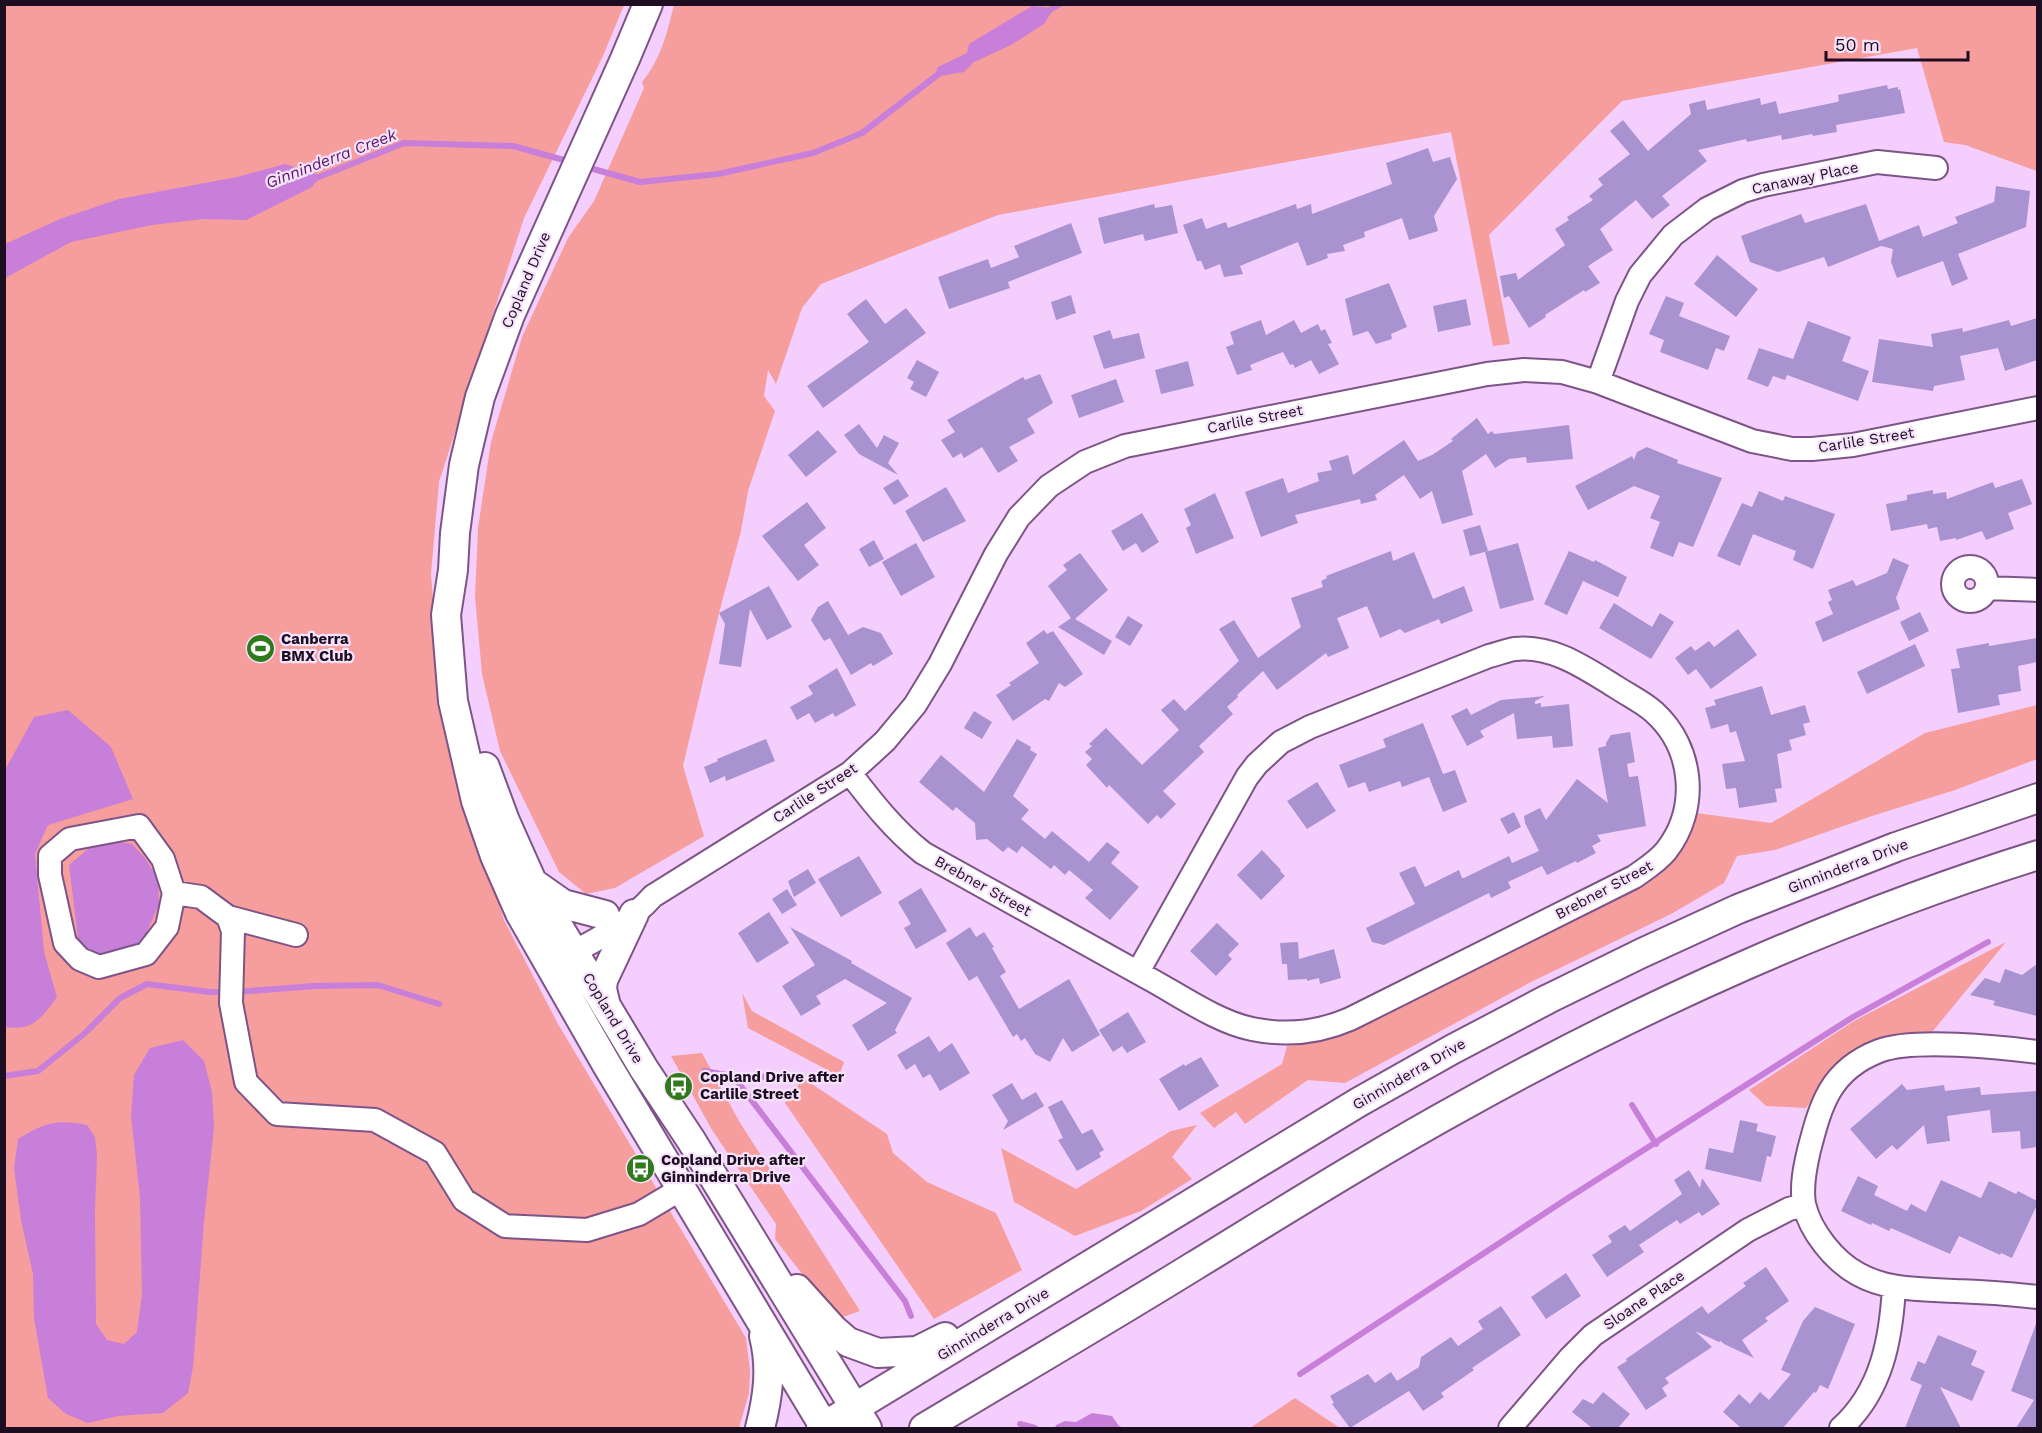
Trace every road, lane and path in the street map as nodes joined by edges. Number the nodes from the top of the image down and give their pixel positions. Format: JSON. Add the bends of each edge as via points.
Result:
{"nodes":[{"id":1,"x":648,"y":4,"type":"edge"},
{"id":2,"x":1936,"y":168,"type":"dead end"},
{"id":3,"x":1598,"y":382,"type":"junction"},
{"id":4,"x":2037,"y":408,"type":"edge"},
{"id":5,"x":1987,"y":588,"type":"dead end"},
{"id":6,"x":2037,"y":590,"type":"edge"},
{"id":7,"x":453,"y":615,"type":"junction"},
{"id":8,"x":850,"y":772,"type":"junction"},
{"id":9,"x":2037,"y":798,"type":"edge"},
{"id":10,"x":2037,"y":855,"type":"edge"},
{"id":11,"x":532,"y":882,"type":"junction"},
{"id":12,"x":174,"y":893,"type":"junction"},
{"id":13,"x":643,"y":905,"type":"junction"},
{"id":14,"x":605,"y":915,"type":"junction"},
{"id":15,"x":228,"y":917,"type":"junction"},
{"id":16,"x":296,"y":935,"type":"dead end"},
{"id":17,"x":571,"y":947,"type":"junction"},
{"id":18,"x":549,"y":964,"type":"junction"},
{"id":19,"x":1138,"y":972,"type":"junction"},
{"id":20,"x":613,"y":1018,"type":"junction"},
{"id":21,"x":2037,"y":1052,"type":"edge"},
{"id":22,"x":681,"y":1189,"type":"junction"},
{"id":23,"x":1804,"y":1205,"type":"junction"},
{"id":24,"x":756,"y":1246,"type":"junction"},
{"id":25,"x":1894,"y":1287,"type":"junction"},
{"id":26,"x":1042,"y":1290,"type":"junction"},
{"id":27,"x":2037,"y":1297,"type":"edge"},
{"id":28,"x":760,"y":1320,"type":"junction"},
{"id":29,"x":1075,"y":1345,"type":"junction"},
{"id":30,"x":861,"y":1418,"type":"edge"},
{"id":31,"x":760,"y":1428,"type":"edge"},
{"id":32,"x":823,"y":1428,"type":"edge"},
{"id":33,"x":924,"y":1428,"type":"edge"},
{"id":34,"x":965,"y":1428,"type":"edge"},
{"id":35,"x":1510,"y":1428,"type":"edge"},
{"id":36,"x":1841,"y":1428,"type":"edge"}],
"edges":[{"from":1,"to":7,"type":"main road","name":"Copland Drive","via":[[510,315],[480,398],[464,465],[455,533]]},
{"from":2,"to":3,"type":"street","name":"Canaway Place","via":[[1877,162],[1763,184],[1707,209],[1673,235],[1640,275]]},
{"from":3,"to":4,"type":"street","name":"Carlile Street","via":[[1752,441],[1792,449],[1853,445]]},
{"from":3,"to":8,"type":"street","name":"Carlile Street","via":[[1543,370],[1487,374],[1145,440],[1084,462],[1049,486],[1019,517],[915,705],[885,741]]},
{"from":5,"to":6,"type":"street"},
{"from":7,"to":11,"type":"main road","name":"Copland Drive","via":[[481,757]]},
{"from":7,"to":18,"type":"main road","name":"Copland Drive","via":[[453,701],[476,801],[520,913]]},
{"from":8,"to":13,"type":"street","name":"Carlile Street"},
{"from":8,"to":19,"type":"street","name":"Brebner Street","via":[[878,810],[923,853]]},
{"from":9,"to":26,"type":"main road","name":"Ginninderra Drive","via":[[1896,847],[1738,909],[1548,999],[1359,1102]]},
{"from":10,"to":29,"type":"main road","via":[[1835,929],[1594,1037],[1373,1157],[1168,1282]]},
{"from":11,"to":14,"type":"main road","via":[[564,904]]},
{"from":11,"to":17,"type":"main road","name":"Copland Drive"},
{"from":12,"to":12,"type":"street","via":[[163,859],[139,826],[70,839],[50,856],[50,875],[65,943],[80,959],[99,967],[146,954],[167,927]]},
{"from":12,"to":15,"type":"street","via":[[201,897]]},
{"from":13,"to":14,"type":"street","name":"Carlile Street","via":[[629,902]]},
{"from":13,"to":17,"type":"street","name":"Carlile Street"},
{"from":13,"to":20,"type":"main road","via":[[603,980],[602,989]]},
{"from":14,"to":17,"type":"street","name":"Carlile Street","via":[[575,935]]},
{"from":15,"to":16,"type":"street"},
{"from":15,"to":22,"type":"street","via":[[233,931],[231,1003],[246,1082],[277,1114],[375,1120],[435,1153],[464,1200],[505,1226],[587,1230],[639,1214]]},
{"from":17,"to":18,"type":"street","name":"Carlile Street"},
{"from":17,"to":20,"type":"main road","name":"Copland Drive"},
{"from":18,"to":22,"type":"main road","name":"Copland Drive"},
{"from":19,"to":19,"type":"street","name":"Brebner Street","via":[[1250,1029],[1284,1034],[1334,1026],[1634,877],[1657,861],[1681,826],[1688,799],[1688,771],[1679,744],[1653,711],[1578,663],[1554,653],[1528,649],[1489,656],[1310,727],[1281,742],[1246,777]]},
{"from":20,"to":24,"type":"main road","name":"Copland Drive"},
{"from":21,"to":23,"type":"street","via":[[1909,1045],[1880,1051],[1855,1064],[1834,1083],[1820,1109],[1805,1166]]},
{"from":22,"to":28,"type":"main road","name":"Copland Drive"},
{"from":23,"to":25,"type":"street","via":[[1814,1228],[1833,1254],[1858,1274]]},
{"from":23,"to":35,"type":"street","name":"Sloane Place","via":[[1748,1230],[1593,1335]]},
{"from":24,"to":26,"type":"main road","via":[[832,1329],[849,1342],[878,1353],[917,1351]]},
{"from":24,"to":30,"type":"main road","name":"Copland Drive"},
{"from":25,"to":27,"type":"street"},
{"from":25,"to":36,"type":"street","via":[[1889,1339],[1879,1374],[1871,1391]]},
{"from":26,"to":30,"type":"main road","name":"Ginninderra Drive"},
{"from":28,"to":31,"type":"main road","via":[[770,1376]]},
{"from":28,"to":32,"type":"main road","name":"Copland Drive"},
{"from":29,"to":33,"type":"main road"},
{"from":29,"to":34,"type":"main road"},
{"from":30,"to":32,"type":"main road","name":"Ginninderra Drive"}]}
